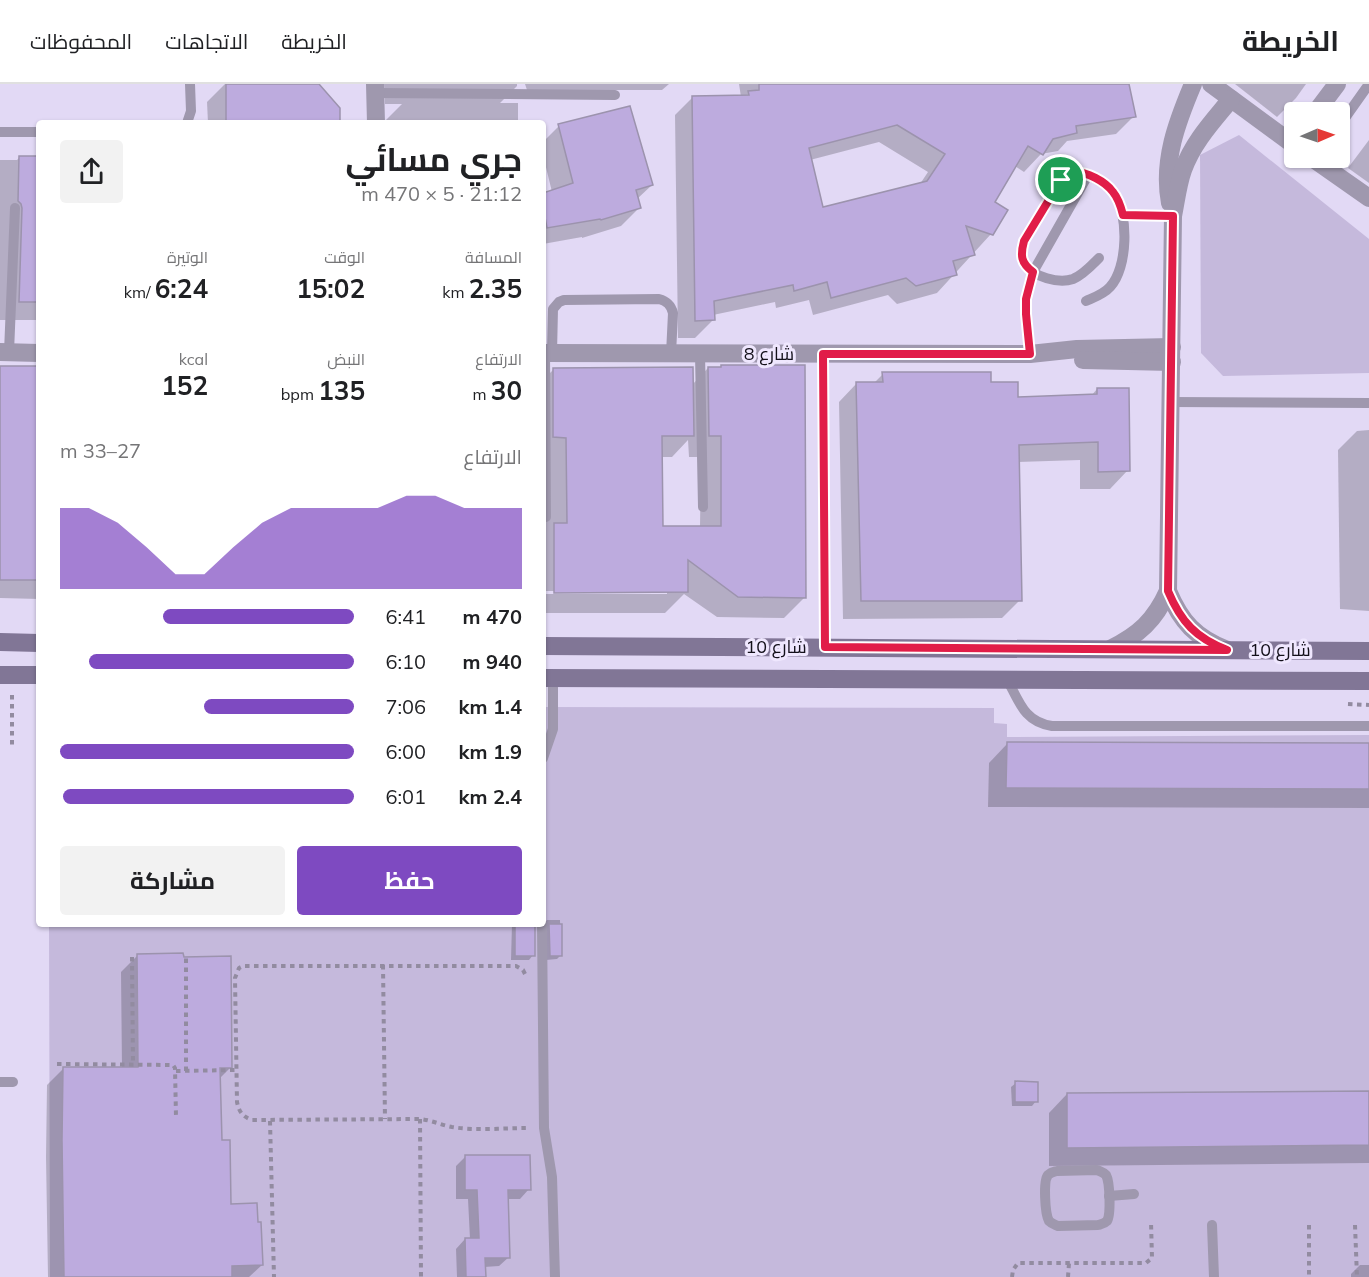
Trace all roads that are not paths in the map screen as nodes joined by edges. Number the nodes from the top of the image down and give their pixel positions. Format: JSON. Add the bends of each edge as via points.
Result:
{"nodes":[{"id":1,"x":190,"y":84,"type":"edge"},
{"id":2,"x":1193,"y":84,"type":"edge"},
{"id":3,"x":1210,"y":84,"type":"edge"},
{"id":4,"x":1336,"y":84,"type":"edge"},
{"id":5,"x":1369,"y":84,"type":"edge"},
{"id":6,"x":376,"y":88,"type":"edge"},
{"id":7,"x":615,"y":95,"type":"dead end"},
{"id":8,"x":1231,"y":99,"type":"junction"},
{"id":9,"x":1323,"y":102,"type":"edge"},
{"id":10,"x":1350,"y":111,"type":"edge"},
{"id":11,"x":189,"y":120,"type":"edge"},
{"id":12,"x":376,"y":120,"type":"edge"},
{"id":13,"x":0,"y":132,"type":"edge"},
{"id":14,"x":36,"y":132,"type":"edge"},
{"id":15,"x":1284,"y":136,"type":"edge"},
{"id":16,"x":1328,"y":168,"type":"edge"},
{"id":17,"x":1088,"y":174,"type":"junction"},
{"id":18,"x":1369,"y":198,"type":"edge"},
{"id":19,"x":15,"y":208,"type":"dead end"},
{"id":20,"x":1123,"y":215,"type":"junction"},
{"id":21,"x":1173,"y":216,"type":"junction"},
{"id":22,"x":1099,"y":258,"type":"dead end"},
{"id":23,"x":1033,"y":272,"type":"junction"},
{"id":24,"x":1086,"y":301,"type":"dead end"},
{"id":25,"x":4,"y":352,"type":"edge"},
{"id":26,"x":36,"y":352,"type":"edge"},
{"id":27,"x":547,"y":353,"type":"edge"},
{"id":28,"x":671,"y":354,"type":"junction"},
{"id":29,"x":700,"y":354,"type":"junction"},
{"id":30,"x":1030,"y":354,"type":"junction"},
{"id":31,"x":1172,"y":354,"type":"junction"},
{"id":32,"x":1171,"y":402,"type":"junction"},
{"id":33,"x":1369,"y":403,"type":"edge"},
{"id":34,"x":703,"y":507,"type":"dead end"},
{"id":35,"x":546,"y":516,"type":"dead end"},
{"id":36,"x":1168,"y":591,"type":"junction"},
{"id":37,"x":0,"y":642,"type":"edge"},
{"id":38,"x":36,"y":643,"type":"edge"},
{"id":39,"x":546,"y":646,"type":"edge"},
{"id":40,"x":1110,"y":649,"type":"junction"},
{"id":41,"x":1227,"y":650,"type":"junction"},
{"id":42,"x":1369,"y":651,"type":"edge"},
{"id":43,"x":0,"y":675,"type":"edge"},
{"id":44,"x":36,"y":675,"type":"edge"},
{"id":45,"x":548,"y":678,"type":"edge"},
{"id":46,"x":1007,"y":679,"type":"junction"},
{"id":47,"x":1369,"y":681,"type":"edge"},
{"id":48,"x":1369,"y":726,"type":"edge"},
{"id":49,"x":546,"y":749,"type":"edge"},
{"id":50,"x":542,"y":927,"type":"edge"},
{"id":51,"x":0,"y":1082,"type":"edge"},
{"id":52,"x":13,"y":1082,"type":"dead end"},
{"id":53,"x":1134,"y":1194,"type":"dead end"},
{"id":54,"x":1109,"y":1196,"type":"junction"},
{"id":55,"x":1212,"y":1225,"type":"dead end"},
{"id":56,"x":555,"y":1277,"type":"edge"},
{"id":57,"x":1214,"y":1277,"type":"edge"}],
"edges":[{"from":1,"to":11,"type":"lane"},
{"from":2,"to":21,"type":"street","via":[[1175,130],[1168,164]]},
{"from":3,"to":8,"type":"street"},
{"from":4,"to":9,"type":"street"},
{"from":5,"to":10,"type":"lane"},
{"from":6,"to":7,"type":"lane"},
{"from":6,"to":12,"type":"street"},
{"from":8,"to":15,"type":"street"},
{"from":8,"to":21,"type":"street","via":[[1187,159]]},
{"from":13,"to":14,"type":"lane"},
{"from":16,"to":18,"type":"street"},
{"from":17,"to":20,"type":"lane","via":[[1113,191]]},
{"from":17,"to":23,"type":"lane"},
{"from":17,"to":23,"type":"lane","via":[[1074,172],[1061,180],[1024,241],[1022,258]]},
{"from":19,"to":25,"type":"lane"},
{"from":20,"to":21,"type":"lane"},
{"from":20,"to":24,"type":"lane","via":[[1118,276],[1099,296]]},
{"from":21,"to":31,"type":"street"},
{"from":22,"to":23,"type":"lane","via":[[1082,274],[1061,282]]},
{"from":23,"to":30,"type":"lane","via":[[1026,299]]},
{"from":25,"to":26,"type":"street"},
{"from":27,"to":28,"type":"street","name":"شارع 8"},
{"from":27,"to":28,"type":"lane","via":[[553,309],[564,300],[659,299],[672,308]]},
{"from":27,"to":35,"type":"lane"},
{"from":28,"to":29,"type":"street","name":"شارع 8"},
{"from":29,"to":30,"type":"street","name":"شارع 8"},
{"from":29,"to":34,"type":"lane"},
{"from":30,"to":31,"type":"street","name":"شارع 8","via":[[1077,349]]},
{"from":31,"to":32,"type":"street"},
{"from":32,"to":33,"type":"lane"},
{"from":32,"to":36,"type":"street"},
{"from":36,"to":40,"type":"street","via":[[1145,626]]},
{"from":36,"to":41,"type":"street","via":[[1184,622]]},
{"from":37,"to":38,"type":"main road"},
{"from":39,"to":40,"type":"main road","name":"شارع 10"},
{"from":40,"to":41,"type":"main road","name":"شارع 10"},
{"from":41,"to":42,"type":"main road","name":"شارع 10"},
{"from":43,"to":44,"type":"main road"},
{"from":45,"to":46,"type":"main road","name":"شارع 10"},
{"from":45,"to":49,"type":"lane","via":[[553,729]]},
{"from":46,"to":47,"type":"main road","name":"شارع 10"},
{"from":46,"to":48,"type":"lane","via":[[1027,714],[1052,726]]},
{"from":50,"to":56,"type":"lane","via":[[544,1128],[552,1177]]},
{"from":51,"to":52,"type":"lane"},
{"from":53,"to":54,"type":"lane"},
{"from":54,"to":54,"type":"lane","via":[[1103,1172],[1052,1172],[1045,1181],[1048,1219],[1058,1226],[1102,1224],[1109,1215]]},
{"from":55,"to":57,"type":"lane"}]}
